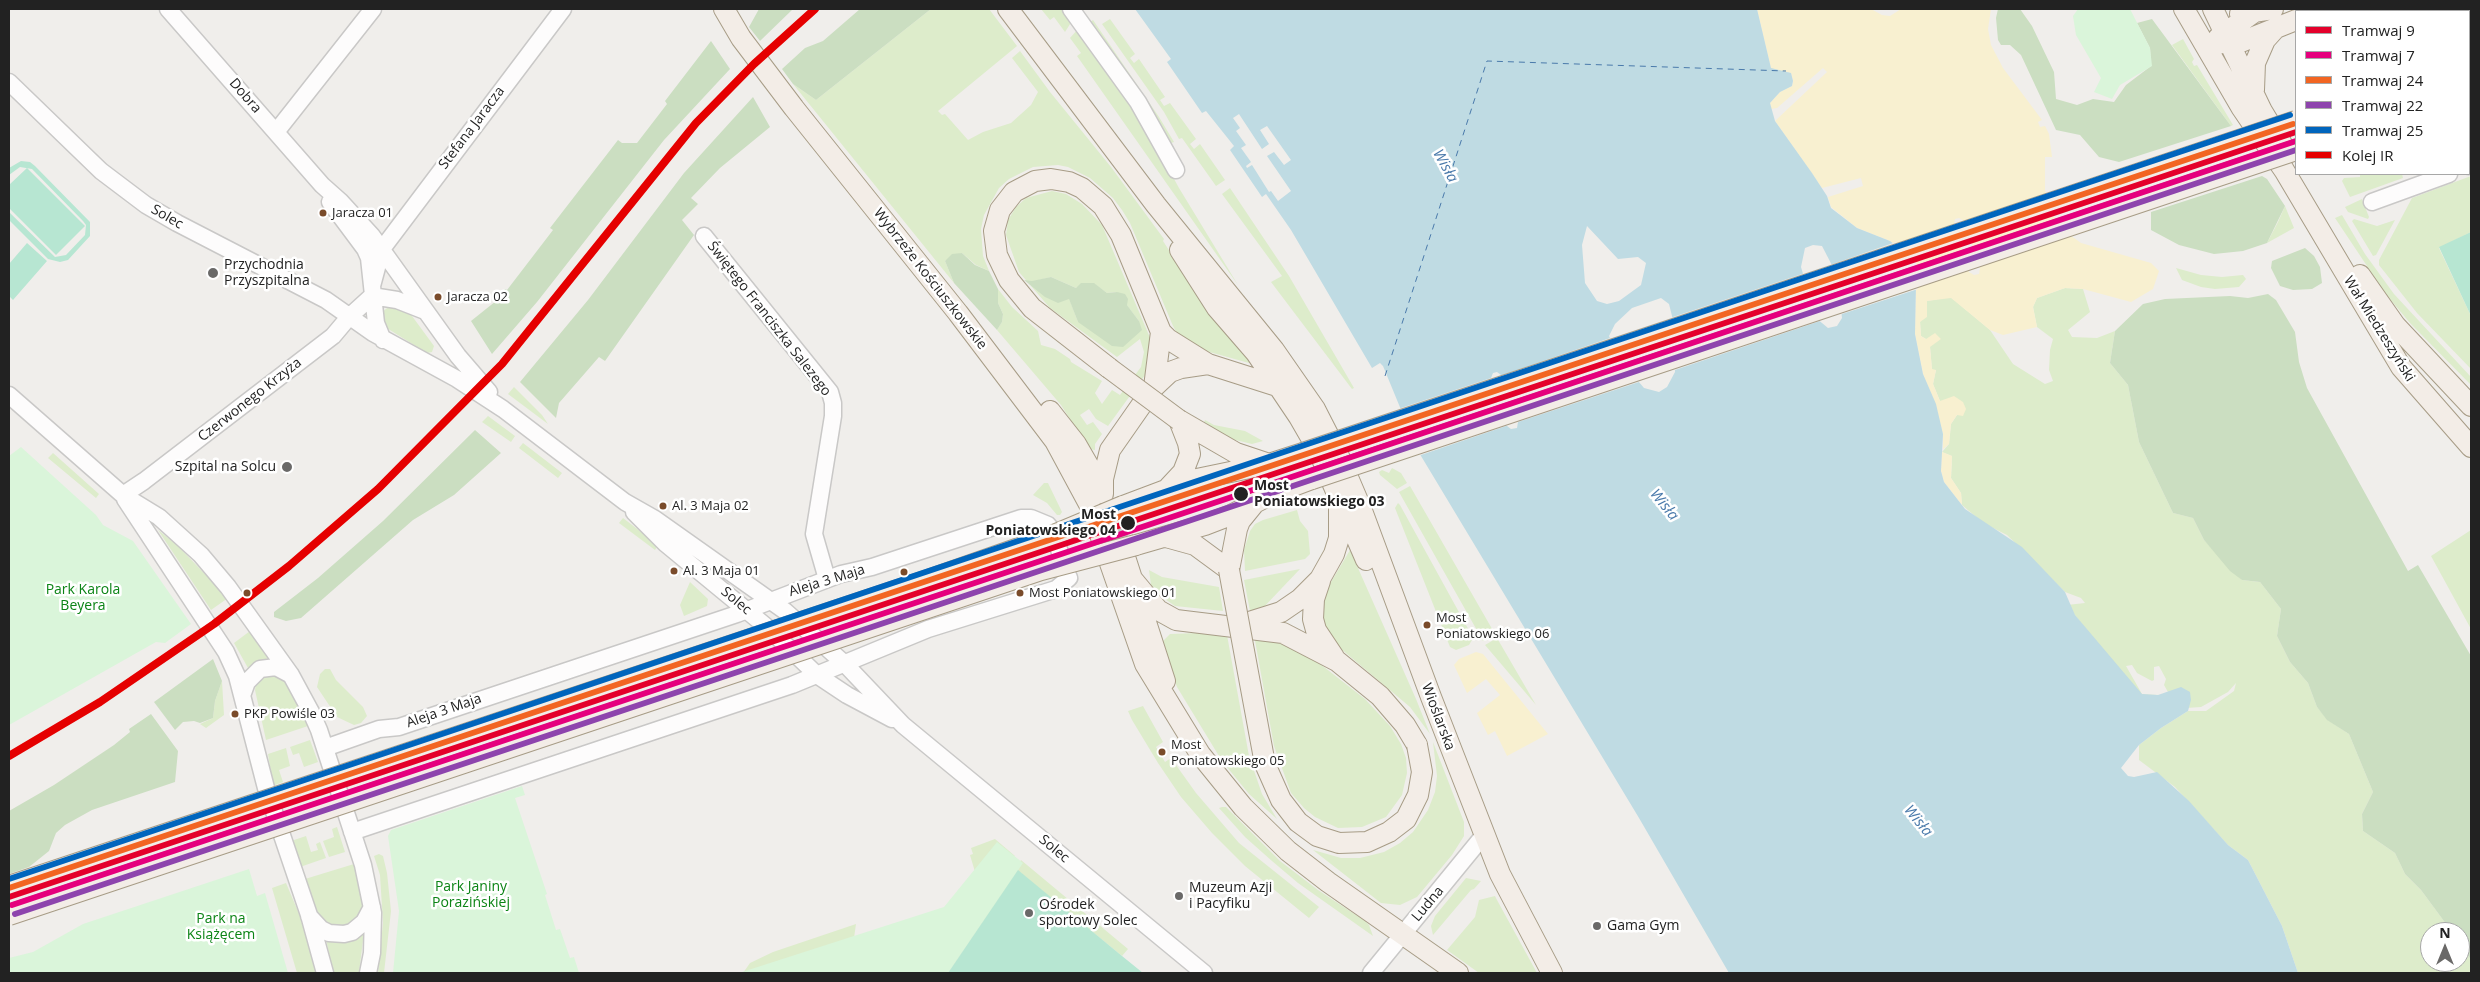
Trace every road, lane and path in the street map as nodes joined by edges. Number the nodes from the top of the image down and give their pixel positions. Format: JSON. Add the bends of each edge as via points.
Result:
{"nodes":[{"id":1,"x":168,"y":9,"type":"edge"},
{"id":2,"x":373,"y":9,"type":"edge"},
{"id":3,"x":563,"y":9,"type":"edge"},
{"id":4,"x":724,"y":9,"type":"edge"},
{"id":5,"x":1008,"y":9,"type":"edge"},
{"id":6,"x":1071,"y":9,"type":"edge"},
{"id":7,"x":2213,"y":9,"type":"edge"},
{"id":8,"x":2224,"y":9,"type":"edge"},
{"id":9,"x":2273,"y":9,"type":"edge"},
{"id":10,"x":2254,"y":13,"type":"junction"},
{"id":11,"x":2188,"y":16,"type":"edge"},
{"id":12,"x":2295,"y":20,"type":"edge"},
{"id":13,"x":2276,"y":29,"type":"junction"},
{"id":14,"x":2225,"y":38,"type":"junction"},
{"id":15,"x":2216,"y":64,"type":"junction"},
{"id":16,"x":9,"y":82,"type":"edge"},
{"id":17,"x":2255,"y":95,"type":"junction"},
{"id":18,"x":2295,"y":121,"type":"edge"},
{"id":19,"x":276,"y":132,"type":"junction"},
{"id":20,"x":2295,"y":150,"type":"edge"},
{"id":21,"x":2295,"y":165,"type":"edge"},
{"id":22,"x":1176,"y":170,"type":"dead end"},
{"id":23,"x":2300,"y":175,"type":"edge"},
{"id":24,"x":2446,"y":175,"type":"edge"},
{"id":25,"x":322,"y":184,"type":"junction"},
{"id":26,"x":2372,"y":202,"type":"dead end"},
{"id":27,"x":1156,"y":205,"type":"junction"},
{"id":28,"x":2323,"y":225,"type":"junction"},
{"id":29,"x":704,"y":236,"type":"dead end"},
{"id":30,"x":382,"y":249,"type":"junction"},
{"id":31,"x":372,"y":291,"type":"junction"},
{"id":32,"x":425,"y":311,"type":"junction"},
{"id":33,"x":958,"y":313,"type":"junction"},
{"id":34,"x":349,"y":317,"type":"junction"},
{"id":35,"x":1161,"y":332,"type":"junction"},
{"id":36,"x":444,"y":337,"type":"junction"},
{"id":37,"x":383,"y":340,"type":"junction"},
{"id":38,"x":425,"y":361,"type":"junction"},
{"id":39,"x":1208,"y":364,"type":"junction"},
{"id":40,"x":1277,"y":386,"type":"junction"},
{"id":41,"x":1154,"y":387,"type":"junction"},
{"id":42,"x":9,"y":395,"type":"edge"},
{"id":43,"x":2471,"y":405,"type":"edge"},
{"id":44,"x":503,"y":409,"type":"junction"},
{"id":45,"x":1179,"y":420,"type":"junction"},
{"id":46,"x":2470,"y":444,"type":"edge"},
{"id":47,"x":1269,"y":464,"type":"junction"},
{"id":48,"x":1168,"y":488,"type":"junction"},
{"id":49,"x":123,"y":495,"type":"junction"},
{"id":50,"x":1110,"y":499,"type":"junction"},
{"id":51,"x":1339,"y":500,"type":"junction"},
{"id":52,"x":625,"y":502,"type":"junction"},
{"id":53,"x":1256,"y":502,"type":"junction"},
{"id":54,"x":1166,"y":537,"type":"junction"},
{"id":55,"x":1124,"y":557,"type":"junction"},
{"id":56,"x":1229,"y":570,"type":"junction"},
{"id":57,"x":827,"y":579,"type":"junction"},
{"id":58,"x":1320,"y":579,"type":"junction"},
{"id":59,"x":1133,"y":580,"type":"junction"},
{"id":60,"x":770,"y":600,"type":"junction"},
{"id":61,"x":746,"y":610,"type":"junction"},
{"id":62,"x":1235,"y":626,"type":"junction"},
{"id":63,"x":1336,"y":661,"type":"junction"},
{"id":64,"x":845,"y":664,"type":"junction"},
{"id":65,"x":291,"y":675,"type":"junction"},
{"id":66,"x":817,"y":675,"type":"junction"},
{"id":67,"x":243,"y":693,"type":"junction"},
{"id":68,"x":1431,"y":697,"type":"junction"},
{"id":69,"x":903,"y":725,"type":"junction"},
{"id":70,"x":1185,"y":732,"type":"junction"},
{"id":71,"x":324,"y":748,"type":"junction"},
{"id":72,"x":352,"y":832,"type":"junction"},
{"id":73,"x":1484,"y":835,"type":"junction"},
{"id":74,"x":9,"y":886,"type":"edge"},
{"id":75,"x":372,"y":907,"type":"junction"},
{"id":76,"x":9,"y":915,"type":"edge"},
{"id":77,"x":309,"y":915,"type":"junction"},
{"id":78,"x":1403,"y":933,"type":"junction"},
{"id":79,"x":325,"y":973,"type":"edge"},
{"id":80,"x":368,"y":973,"type":"edge"},
{"id":81,"x":1204,"y":973,"type":"edge"},
{"id":82,"x":1371,"y":973,"type":"edge"},
{"id":83,"x":1458,"y":973,"type":"edge"},
{"id":84,"x":1552,"y":973,"type":"edge"}],
"edges":[{"from":1,"to":19,"type":"street","name":"Dobra"},
{"from":2,"to":19,"type":"street"},
{"from":3,"to":30,"type":"street","name":"Stefana Jaracza"},
{"from":4,"to":33,"type":"main road","name":"Wybrzeże Kościuszkowskie","via":[[741,38],[794,108]]},
{"from":5,"to":27,"type":"main road"},
{"from":6,"to":22,"type":"street","via":[[1138,102]]},
{"from":7,"to":14,"type":"main road"},
{"from":8,"to":10,"type":"main road"},
{"from":9,"to":10,"type":"main road"},
{"from":10,"to":14,"type":"main road"},
{"from":11,"to":14,"type":"main road"},
{"from":11,"to":15,"type":"main road"},
{"from":12,"to":13,"type":"main road"},
{"from":13,"to":14,"type":"main road","via":[[2241,42]]},
{"from":13,"to":17,"type":"main road","via":[[2265,40],[2255,63]]},
{"from":14,"to":15,"type":"main road"},
{"from":14,"to":17,"type":"main road"},
{"from":15,"to":28,"type":"main road","via":[[2241,108]]},
{"from":16,"to":34,"type":"street","name":"Solec","via":[[101,171],[138,200],[326,300]]},
{"from":17,"to":21,"type":"main road"},
{"from":18,"to":47,"type":"main road","bridge":true},
{"from":19,"to":25,"type":"street","name":"Dobra"},
{"from":20,"to":53,"type":"main road","bridge":true,"via":[[1312,479]]},
{"from":23,"to":28,"type":"main road"},
{"from":24,"to":26,"type":"street"},
{"from":25,"to":30,"type":"street","name":"Dobra"},
{"from":25,"to":31,"type":"street","name":"Dobra","via":[[332,208],[365,249]]},
{"from":27,"to":40,"type":"main road","via":[[1190,268],[1256,353]]},
{"from":27,"to":68,"type":"main road","name":"Wioślarska","via":[[1290,372],[1315,408],[1338,454]]},
{"from":28,"to":43,"type":"main road","name":"Wał Miedzeszyński","via":[[2394,325]]},
{"from":28,"to":46,"type":"main road","name":"Wał Miedzeszyński","via":[[2401,367]]},
{"from":29,"to":57,"type":"street","name":"Świętego Franciszka Salezego","via":[[830,392],[833,416],[814,534]]},
{"from":30,"to":31,"type":"street"},
{"from":30,"to":32,"type":"street","name":"Dobra"},
{"from":31,"to":32,"type":"street"},
{"from":31,"to":34,"type":"street","name":"Czerwonego Krzyża"},
{"from":31,"to":37,"type":"street","name":"Dobra","via":[[376,323]]},
{"from":32,"to":36,"type":"street","name":"Solec"},
{"from":33,"to":50,"type":"main road","via":[[995,345],[1049,410],[1076,444]]},
{"from":33,"to":55,"type":"main road","name":"Wybrzeże Kościuszkowskie","via":[[1055,441]]},
{"from":34,"to":37,"type":"street","name":"Solec"},
{"from":34,"to":49,"type":"street","name":"Czerwonego Krzyża","via":[[334,336]]},
{"from":35,"to":39,"type":"main road","via":[[1174,344]]},
{"from":35,"to":41,"type":"main road"},
{"from":35,"to":45,"type":"main road","bridge":true,"via":[[1121,235],[1110,215],[1094,197],[1069,182],[1051,178],[1035,181],[1014,192],[1000,210],[994,231],[997,255],[1009,280],[1032,308]]},
{"from":36,"to":38,"type":"street","via":[[440,352]]},
{"from":36,"to":44,"type":"street","name":"Solec"},
{"from":37,"to":38,"type":"street","name":"Solec"},
{"from":38,"to":44,"type":"street","name":"Solec"},
{"from":39,"to":40,"type":"main road"},
{"from":39,"to":41,"type":"main road","via":[[1170,372]]},
{"from":40,"to":51,"type":"main road","via":[[1308,432]]},
{"from":41,"to":50,"type":"main road","via":[[1110,450],[1104,469]]},
{"from":42,"to":49,"type":"street"},
{"from":44,"to":52,"type":"street","name":"Solec"},
{"from":45,"to":47,"type":"main road","via":[[1236,453]]},
{"from":45,"to":48,"type":"main road","via":[[1190,454],[1183,472]]},
{"from":47,"to":48,"type":"main road","via":[[1211,475]]},
{"from":48,"to":50,"type":"main road"},
{"from":49,"to":65,"type":"street","via":[[159,517],[201,555]]},
{"from":49,"to":67,"type":"street","via":[[226,652]]},
{"from":50,"to":74,"type":"main road","bridge":true,"via":[[1042,540],[974,564]]},
{"from":51,"to":58,"type":"main road","via":[[1339,538]]},
{"from":51,"to":68,"type":"main road","via":[[1408,661]]},
{"from":52,"to":60,"type":"street","name":"Solec","via":[[655,519]]},
{"from":52,"to":61,"type":"street","name":"Solec","via":[[666,544]]},
{"from":53,"to":54,"type":"main road","via":[[1231,515]]},
{"from":53,"to":56,"type":"main road","via":[[1240,521]]},
{"from":54,"to":55,"type":"main road"},
{"from":54,"to":56,"type":"main road","via":[[1195,545]]},
{"from":55,"to":59,"type":"main road"},
{"from":55,"to":70,"type":"main road","via":[[1145,664]]},
{"from":55,"to":76,"type":"main road","bridge":true,"via":[[1041,570]]},
{"from":56,"to":63,"type":"main road","bridge":true,"via":[[1265,764],[1281,800],[1298,822],[1317,836],[1338,843],[1367,842],[1389,832],[1406,819],[1418,796],[1422,772],[1417,745],[1405,725],[1380,696]]},
{"from":57,"to":60,"type":"street","name":"Aleja 3 Maja"},
{"from":57,"to":64,"type":"street","name":"Aleja 3 Maja","via":[[1021,518],[1031,518],[1048,525],[1053,531],[1069,578],[1056,589],[928,629]]},
{"from":58,"to":62,"type":"main road","via":[[1300,600],[1281,612]]},
{"from":58,"to":63,"type":"main road","via":[[1313,619],[1316,630]]},
{"from":59,"to":62,"type":"main road","via":[[1147,600],[1168,617],[1184,622]]},
{"from":59,"to":70,"type":"main road"},
{"from":60,"to":61,"type":"street","name":"Aleja 3 Maja"},
{"from":60,"to":64,"type":"street","name":"Solec"},
{"from":61,"to":66,"type":"street","name":"Solec"},
{"from":61,"to":71,"type":"street","name":"Aleja 3 Maja"},
{"from":62,"to":63,"type":"main road","via":[[1283,634]]},
{"from":64,"to":66,"type":"street"},
{"from":64,"to":69,"type":"street","name":"Solec"},
{"from":65,"to":67,"type":"street","via":[[276,667],[260,669],[247,682]]},
{"from":65,"to":71,"type":"street","via":[[312,712]]},
{"from":66,"to":69,"type":"street","name":"Solec"},
{"from":66,"to":72,"type":"street"},
{"from":67,"to":77,"type":"street","via":[[266,788]]},
{"from":68,"to":73,"type":"main road","name":"Wioślarska"},
{"from":69,"to":81,"type":"street","name":"Solec"},
{"from":70,"to":78,"type":"main road","via":[[1222,783],[1281,844],[1328,882]]},
{"from":71,"to":72,"type":"street"},
{"from":72,"to":75,"type":"street"},
{"from":73,"to":78,"type":"street","name":"Ludna"},
{"from":73,"to":84,"type":"main road","name":"Wioślarska","via":[[1512,900]]},
{"from":75,"to":77,"type":"street","via":[[364,922],[344,934],[321,930]]},
{"from":75,"to":80,"type":"street","via":[[373,943]]},
{"from":77,"to":79,"type":"street"},
{"from":78,"to":82,"type":"street","name":"Ludna"},
{"from":78,"to":83,"type":"main road"}]}
